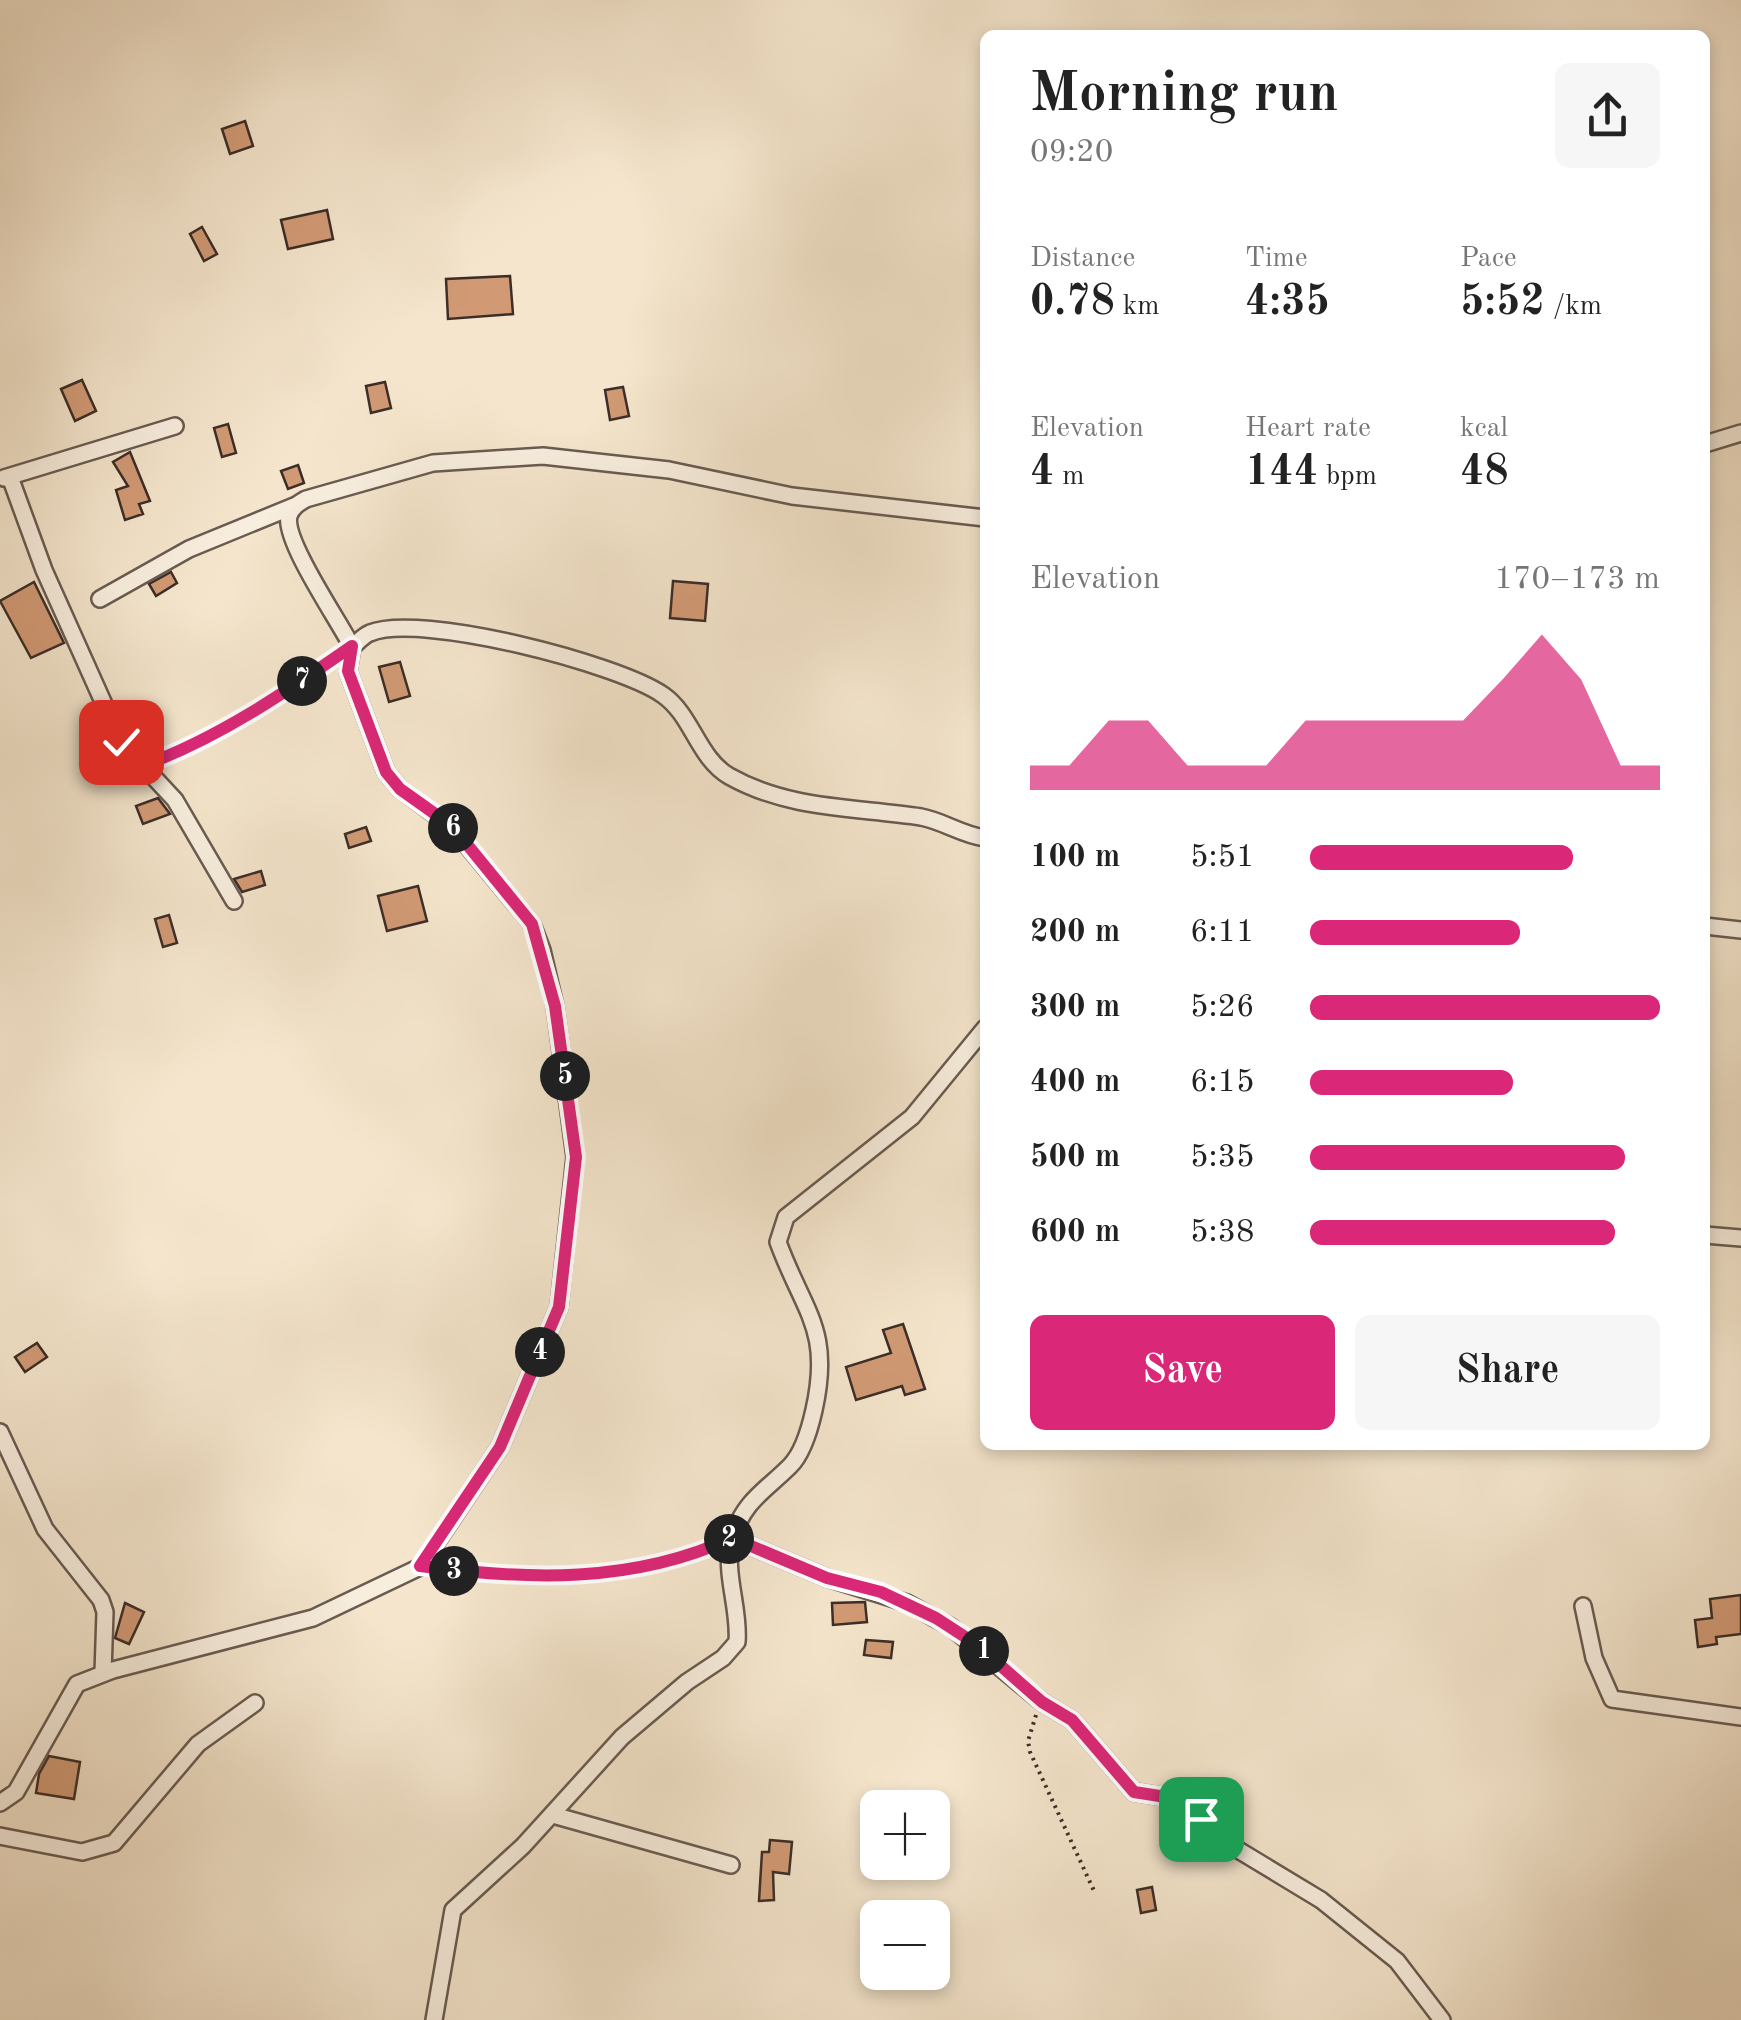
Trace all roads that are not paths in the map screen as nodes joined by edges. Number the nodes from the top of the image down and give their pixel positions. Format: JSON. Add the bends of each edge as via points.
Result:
{"nodes":[{"id":1,"x":175,"y":426,"type":"dead end"},
{"id":2,"x":1741,"y":433,"type":"edge"},
{"id":3,"x":1710,"y":442,"type":"edge"},
{"id":4,"x":5,"y":478,"type":"edge"},
{"id":5,"x":294,"y":506,"type":"junction"},
{"id":6,"x":980,"y":517,"type":"edge"},
{"id":7,"x":100,"y":599,"type":"dead end"},
{"id":8,"x":352,"y":646,"type":"junction"},
{"id":9,"x":980,"y":836,"type":"edge"},
{"id":10,"x":234,"y":901,"type":"dead end"},
{"id":11,"x":1710,"y":927,"type":"edge"},
{"id":12,"x":1741,"y":930,"type":"edge"},
{"id":13,"x":980,"y":1034,"type":"edge"},
{"id":14,"x":1710,"y":1235,"type":"edge"},
{"id":15,"x":1741,"y":1238,"type":"edge"},
{"id":16,"x":0,"y":1432,"type":"edge"},
{"id":17,"x":732,"y":1538,"type":"junction"},
{"id":18,"x":1583,"y":1606,"type":"dead end"},
{"id":19,"x":103,"y":1673,"type":"junction"},
{"id":20,"x":255,"y":1703,"type":"dead end"},
{"id":21,"x":1741,"y":1717,"type":"edge"},
{"id":22,"x":0,"y":1803,"type":"edge"},
{"id":23,"x":552,"y":1814,"type":"junction"},
{"id":24,"x":0,"y":1836,"type":"edge"},
{"id":25,"x":731,"y":1865,"type":"dead end"},
{"id":26,"x":434,"y":2020,"type":"edge"},
{"id":27,"x":1442,"y":2020,"type":"edge"}],
"edges":[{"from":1,"to":4,"type":"street"},
{"from":2,"to":3,"type":"street"},
{"from":4,"to":10,"type":"street","via":[[121,742],[183,811]]},
{"from":5,"to":6,"type":"street","via":[[433,463],[543,456]]},
{"from":5,"to":7,"type":"street","via":[[189,550]]},
{"from":5,"to":8,"type":"street","via":[[288,518],[293,541]]},
{"from":8,"to":9,"type":"street","via":[[371,632],[446,629],[630,678],[680,710],[711,760],[744,782],[808,806],[922,817]]},
{"from":8,"to":19,"type":"street","via":[[348,671],[386,772],[452,826],[532,924],[555,1006],[576,1157],[559,1307],[500,1447],[420,1566],[313,1618]]},
{"from":11,"to":12,"type":"street"},
{"from":13,"to":17,"type":"street","via":[[912,1116],[806,1197],[782,1225],[778,1242],[809,1310],[822,1371],[810,1428],[793,1464],[743,1508]]},
{"from":14,"to":15,"type":"street"},
{"from":16,"to":19,"type":"street","via":[[45,1529],[101,1600]]},
{"from":17,"to":23,"type":"street","via":[[728,1556],[738,1626],[732,1651],[622,1737]]},
{"from":17,"to":27,"type":"street","via":[[827,1578],[881,1592],[976,1644],[1072,1720],[1134,1792],[1166,1797],[1321,1900],[1397,1961]]},
{"from":18,"to":21,"type":"street","via":[[1612,1699]]},
{"from":19,"to":22,"type":"street","via":[[77,1684],[16,1792]]},
{"from":20,"to":24,"type":"street","via":[[198,1744],[114,1844],[82,1852]]},
{"from":23,"to":25,"type":"street"},
{"from":23,"to":26,"type":"street","via":[[454,1910]]}]}
